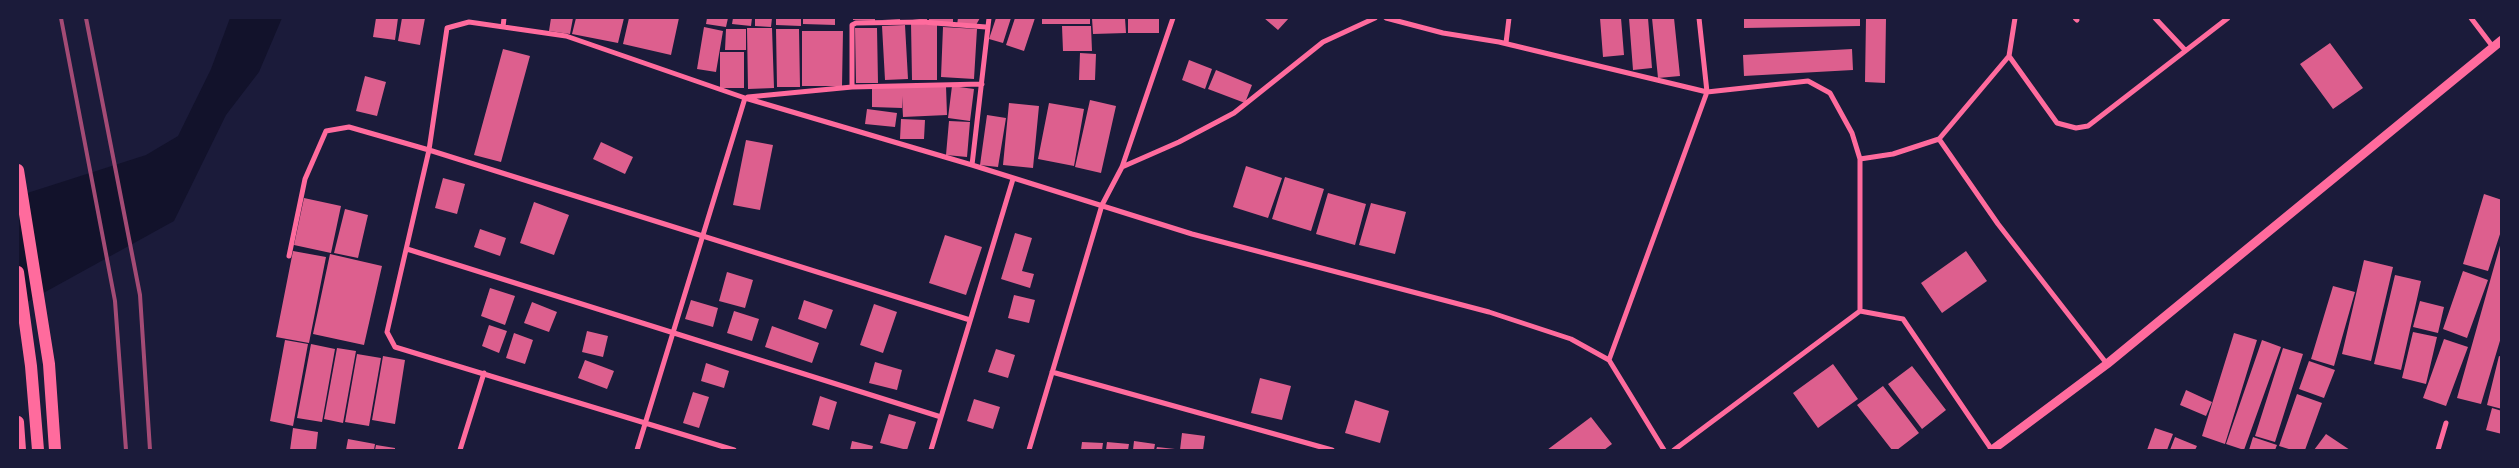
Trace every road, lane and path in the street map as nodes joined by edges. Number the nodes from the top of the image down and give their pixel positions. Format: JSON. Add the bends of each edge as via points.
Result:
{"nodes":[{"id":1,"x":504,"y":18,"type":"edge"},
{"id":2,"x":989,"y":18,"type":"edge"},
{"id":3,"x":1172,"y":18,"type":"edge"},
{"id":4,"x":1374,"y":18,"type":"edge"},
{"id":5,"x":1386,"y":18,"type":"edge"},
{"id":6,"x":1509,"y":18,"type":"edge"},
{"id":7,"x":1698,"y":18,"type":"edge"},
{"id":8,"x":2015,"y":18,"type":"edge"},
{"id":9,"x":2155,"y":18,"type":"edge"},
{"id":10,"x":2228,"y":18,"type":"edge"},
{"id":11,"x":2471,"y":18,"type":"edge"},
{"id":12,"x":502,"y":27,"type":"junction"},
{"id":13,"x":986,"y":27,"type":"junction"},
{"id":14,"x":2502,"y":40,"type":"edge"},
{"id":15,"x":1506,"y":44,"type":"junction"},
{"id":16,"x":2493,"y":47,"type":"junction"},
{"id":17,"x":2185,"y":50,"type":"junction"},
{"id":18,"x":2009,"y":56,"type":"junction"},
{"id":19,"x":982,"y":84,"type":"junction"},
{"id":20,"x":852,"y":87,"type":"junction"},
{"id":21,"x":1707,"y":92,"type":"junction"},
{"id":22,"x":745,"y":98,"type":"junction"},
{"id":23,"x":1939,"y":139,"type":"junction"},
{"id":24,"x":429,"y":150,"type":"junction"},
{"id":25,"x":1860,"y":159,"type":"junction"},
{"id":26,"x":972,"y":165,"type":"junction"},
{"id":27,"x":1122,"y":167,"type":"junction"},
{"id":28,"x":18,"y":170,"type":"edge"},
{"id":29,"x":1013,"y":179,"type":"junction"},
{"id":30,"x":1102,"y":205,"type":"junction"},
{"id":31,"x":703,"y":237,"type":"junction"},
{"id":32,"x":407,"y":249,"type":"junction"},
{"id":33,"x":289,"y":256,"type":"dead end"},
{"id":34,"x":18,"y":272,"type":"edge"},
{"id":35,"x":1860,"y":311,"type":"junction"},
{"id":36,"x":970,"y":320,"type":"junction"},
{"id":37,"x":673,"y":332,"type":"junction"},
{"id":38,"x":1609,"y":360,"type":"junction"},
{"id":39,"x":2107,"y":364,"type":"junction"},
{"id":40,"x":1052,"y":372,"type":"junction"},
{"id":41,"x":484,"y":373,"type":"junction"},
{"id":42,"x":941,"y":417,"type":"junction"},
{"id":43,"x":18,"y":422,"type":"edge"},
{"id":44,"x":645,"y":423,"type":"junction"},
{"id":45,"x":2446,"y":423,"type":"dead end"},
{"id":46,"x":20,"y":450,"type":"edge"},
{"id":47,"x":38,"y":450,"type":"edge"},
{"id":48,"x":56,"y":450,"type":"edge"},
{"id":49,"x":460,"y":450,"type":"edge"},
{"id":50,"x":637,"y":450,"type":"edge"},
{"id":51,"x":734,"y":450,"type":"edge"},
{"id":52,"x":931,"y":450,"type":"edge"},
{"id":53,"x":1029,"y":450,"type":"edge"},
{"id":54,"x":1332,"y":450,"type":"edge"},
{"id":55,"x":1664,"y":450,"type":"edge"},
{"id":56,"x":1674,"y":450,"type":"edge"},
{"id":57,"x":1992,"y":450,"type":"edge"},
{"id":58,"x":2438,"y":450,"type":"edge"}],
"edges":[{"from":1,"to":12,"type":"street"},
{"from":2,"to":13,"type":"street"},
{"from":3,"to":27,"type":"street"},
{"from":4,"to":27,"type":"street","via":[[1323,42],[1234,113]]},
{"from":5,"to":15,"type":"street","via":[[1443,33]]},
{"from":6,"to":15,"type":"street"},
{"from":7,"to":21,"type":"street"},
{"from":8,"to":18,"type":"street"},
{"from":9,"to":17,"type":"street"},
{"from":10,"to":17,"type":"street"},
{"from":11,"to":16,"type":"street"},
{"from":12,"to":22,"type":"street","via":[[566,36]]},
{"from":12,"to":24,"type":"street","via":[[469,22],[447,28]]},
{"from":13,"to":19,"type":"street"},
{"from":13,"to":20,"type":"street","via":[[922,22],[856,23],[852,25]]},
{"from":14,"to":16,"type":"street"},
{"from":15,"to":21,"type":"street"},
{"from":16,"to":39,"type":"street"},
{"from":17,"to":18,"type":"street","via":[[2088,126],[2076,128],[2057,123]]},
{"from":18,"to":23,"type":"street"},
{"from":19,"to":20,"type":"street"},
{"from":19,"to":26,"type":"street"},
{"from":20,"to":22,"type":"street"},
{"from":21,"to":25,"type":"street","via":[[1808,80],[1830,93],[1852,133]]},
{"from":21,"to":38,"type":"street"},
{"from":22,"to":26,"type":"street"},
{"from":22,"to":31,"type":"street"},
{"from":23,"to":25,"type":"street","via":[[1893,154]]},
{"from":23,"to":39,"type":"street","via":[[1998,224]]},
{"from":24,"to":31,"type":"street"},
{"from":24,"to":32,"type":"street"},
{"from":24,"to":33,"type":"street","via":[[349,127],[326,131],[305,179]]},
{"from":25,"to":35,"type":"street"},
{"from":26,"to":29,"type":"street"},
{"from":27,"to":30,"type":"street"},
{"from":28,"to":48,"type":"main road","via":[[46,346]]},
{"from":29,"to":30,"type":"street"},
{"from":29,"to":36,"type":"street"},
{"from":30,"to":38,"type":"street","via":[[1192,234],[1489,312],[1571,339]]},
{"from":30,"to":40,"type":"street"},
{"from":31,"to":36,"type":"street"},
{"from":31,"to":37,"type":"street"},
{"from":32,"to":37,"type":"street"},
{"from":32,"to":41,"type":"street","via":[[387,332],[390,339],[395,347]]},
{"from":34,"to":47,"type":"main road"},
{"from":35,"to":56,"type":"street"},
{"from":35,"to":57,"type":"street","via":[[1903,319]]},
{"from":36,"to":42,"type":"street"},
{"from":37,"to":42,"type":"street"},
{"from":37,"to":44,"type":"street"},
{"from":38,"to":55,"type":"street"},
{"from":39,"to":57,"type":"street"},
{"from":40,"to":53,"type":"street"},
{"from":40,"to":54,"type":"street"},
{"from":41,"to":44,"type":"street"},
{"from":41,"to":49,"type":"street"},
{"from":42,"to":52,"type":"street"},
{"from":43,"to":46,"type":"main road"},
{"from":44,"to":50,"type":"street"},
{"from":44,"to":51,"type":"street"},
{"from":45,"to":58,"type":"street"}]}
